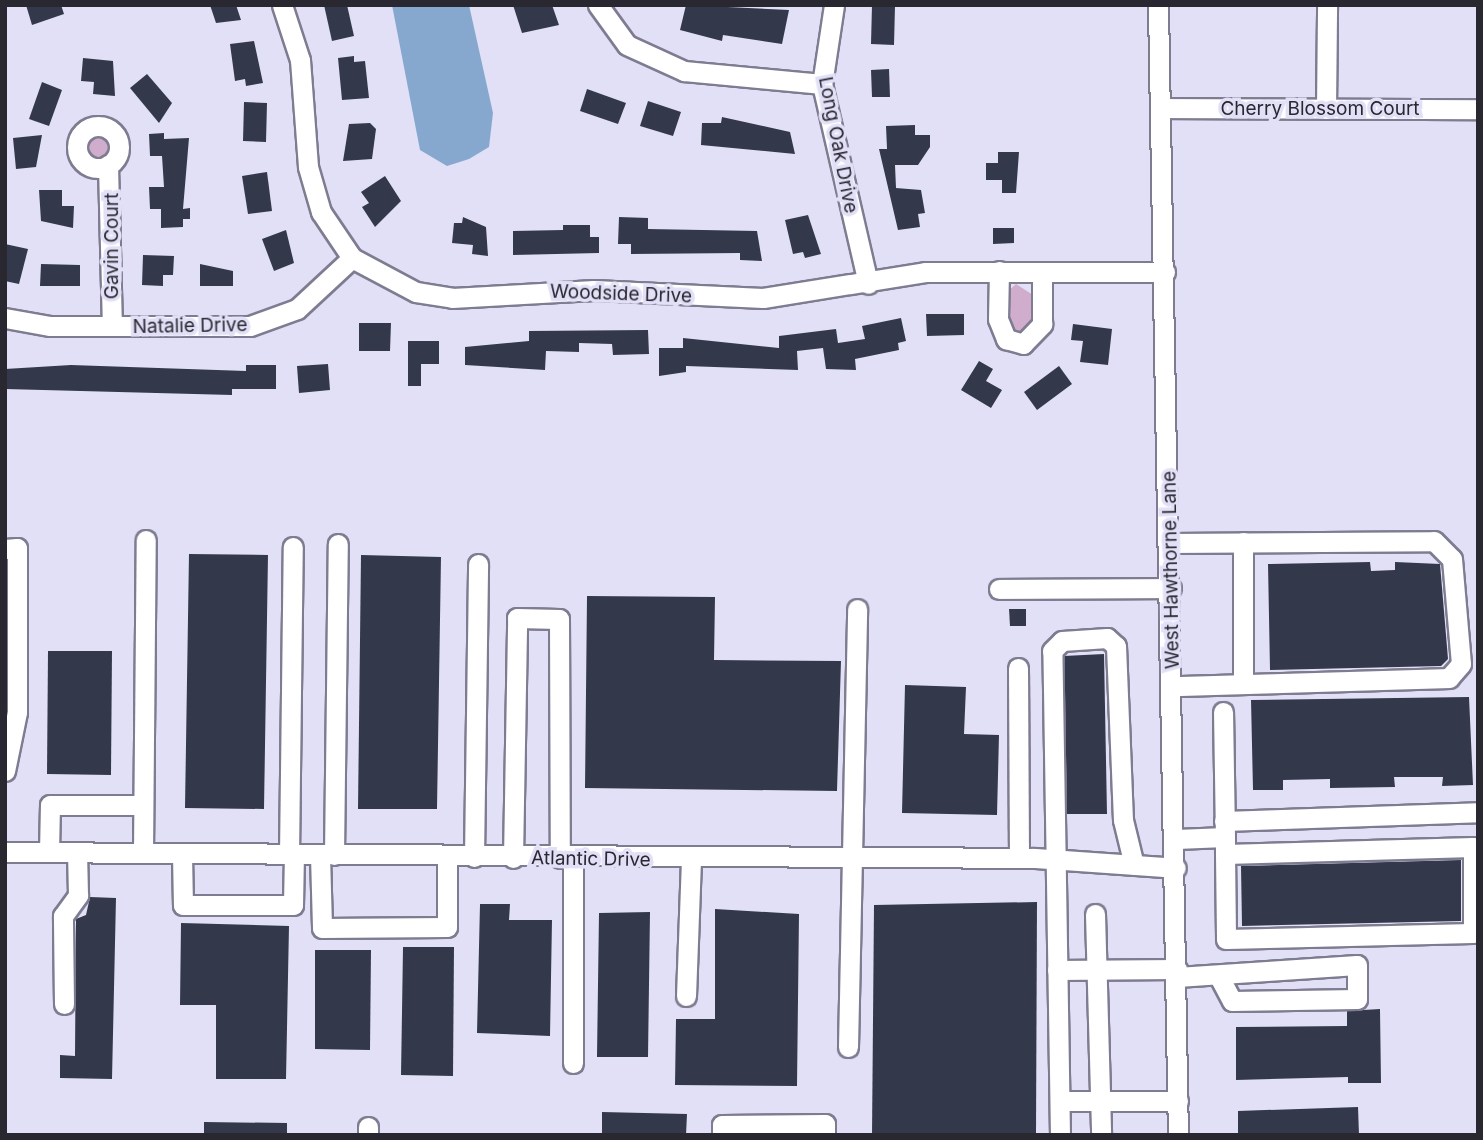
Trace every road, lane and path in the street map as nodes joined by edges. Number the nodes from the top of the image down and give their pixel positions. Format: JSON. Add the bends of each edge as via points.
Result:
{"nodes":[{"id":1,"x":282,"y":5,"type":"edge"},
{"id":2,"x":598,"y":5,"type":"edge"},
{"id":3,"x":834,"y":5,"type":"edge"},
{"id":4,"x":1157,"y":5,"type":"edge"},
{"id":5,"x":1327,"y":5,"type":"edge"},
{"id":6,"x":822,"y":84,"type":"junction"},
{"id":7,"x":1161,"y":108,"type":"junction"},
{"id":8,"x":1326,"y":109,"type":"junction"},
{"id":9,"x":1478,"y":109,"type":"edge"},
{"id":10,"x":108,"y":165,"type":"dead end"},
{"id":11,"x":352,"y":258,"type":"junction"},
{"id":12,"x":999,"y":271,"type":"junction"},
{"id":13,"x":1042,"y":272,"type":"junction"},
{"id":14,"x":1165,"y":272,"type":"junction"},
{"id":15,"x":868,"y":284,"type":"junction"},
{"id":16,"x":5,"y":318,"type":"edge"},
{"id":17,"x":112,"y":326,"type":"junction"},
{"id":18,"x":146,"y":540,"type":"dead end"},
{"id":19,"x":1242,"y":542,"type":"junction"},
{"id":20,"x":1170,"y":543,"type":"junction"},
{"id":21,"x":338,"y":544,"type":"dead end"},
{"id":22,"x":293,"y":547,"type":"dead end"},
{"id":23,"x":5,"y":549,"type":"edge"},
{"id":24,"x":478,"y":564,"type":"dead end"},
{"id":25,"x":1171,"y":588,"type":"junction"},
{"id":26,"x":999,"y":589,"type":"dead end"},
{"id":27,"x":857,"y":609,"type":"dead end"},
{"id":28,"x":1018,"y":668,"type":"dead end"},
{"id":29,"x":1242,"y":684,"type":"junction"},
{"id":30,"x":1173,"y":686,"type":"junction"},
{"id":31,"x":1223,"y":712,"type":"dead end"},
{"id":32,"x":8,"y":765,"type":"edge"},
{"id":33,"x":143,"y":805,"type":"junction"},
{"id":34,"x":1478,"y":812,"type":"edge"},
{"id":35,"x":1407,"y":815,"type":"junction"},
{"id":36,"x":1225,"y":837,"type":"junction"},
{"id":37,"x":1176,"y":839,"type":"junction"},
{"id":38,"x":1408,"y":848,"type":"junction"},
{"id":39,"x":5,"y":852,"type":"edge"},
{"id":40,"x":49,"y":852,"type":"junction"},
{"id":41,"x":77,"y":852,"type":"junction"},
{"id":42,"x":143,"y":853,"type":"junction"},
{"id":43,"x":182,"y":854,"type":"junction"},
{"id":44,"x":291,"y":855,"type":"junction"},
{"id":45,"x":327,"y":855,"type":"junction"},
{"id":46,"x":447,"y":857,"type":"junction"},
{"id":47,"x":474,"y":857,"type":"junction"},
{"id":48,"x":513,"y":858,"type":"junction"},
{"id":49,"x":567,"y":858,"type":"junction"},
{"id":50,"x":1019,"y":858,"type":"junction"},
{"id":51,"x":691,"y":859,"type":"junction"},
{"id":52,"x":850,"y":859,"type":"junction"},
{"id":53,"x":1055,"y":860,"type":"junction"},
{"id":54,"x":1134,"y":865,"type":"junction"},
{"id":55,"x":1177,"y":868,"type":"junction"},
{"id":56,"x":1095,"y":914,"type":"dead end"},
{"id":57,"x":1097,"y":969,"type":"junction"},
{"id":58,"x":1057,"y":970,"type":"junction"},
{"id":59,"x":1177,"y":973,"type":"junction"},
{"id":60,"x":1220,"y":978,"type":"junction"},
{"id":61,"x":687,"y":996,"type":"dead end"},
{"id":62,"x":64,"y":1004,"type":"dead end"},
{"id":63,"x":848,"y":1047,"type":"dead end"},
{"id":64,"x":573,"y":1063,"type":"dead end"},
{"id":65,"x":1060,"y":1101,"type":"junction"},
{"id":66,"x":1100,"y":1101,"type":"junction"},
{"id":67,"x":1178,"y":1101,"type":"junction"},
{"id":68,"x":722,"y":1135,"type":"edge"},
{"id":69,"x":825,"y":1135,"type":"edge"},
{"id":70,"x":1060,"y":1135,"type":"edge"},
{"id":71,"x":1101,"y":1135,"type":"edge"},
{"id":72,"x":1178,"y":1135,"type":"edge"}],
"edges":[{"from":1,"to":11,"type":"street","name":"Woodside Drive","via":[[304,85],[310,181],[321,212]]},
{"from":2,"to":6,"type":"street","via":[[627,46],[684,71]]},
{"from":3,"to":6,"type":"street","name":"Long Oak Drive"},
{"from":4,"to":7,"type":"street","name":"West Hawthorne Lane"},
{"from":5,"to":8,"type":"street"},
{"from":6,"to":15,"type":"street","name":"Long Oak Drive"},
{"from":7,"to":8,"type":"street","name":"Cherry Blossom Court"},
{"from":7,"to":14,"type":"street","name":"West Hawthorne Lane"},
{"from":8,"to":9,"type":"street","name":"Cherry Blossom Court"},
{"from":10,"to":17,"type":"street","name":"Gavin Court"},
{"from":11,"to":15,"type":"street","name":"Woodside Drive","via":[[396,284],[452,298],[594,290],[763,298]]},
{"from":11,"to":17,"type":"street","name":"Natalie Drive","via":[[297,309],[265,323]]},
{"from":12,"to":13,"type":"street","name":"Woodside Drive"},
{"from":12,"to":13,"type":"street","via":[[998,319],[1006,339],[1023,344],[1042,324]]},
{"from":12,"to":15,"type":"street","name":"Woodside Drive","via":[[925,272]]},
{"from":13,"to":14,"type":"street","name":"Woodside Drive"},
{"from":14,"to":20,"type":"street","name":"West Hawthorne Lane"},
{"from":16,"to":17,"type":"street","name":"Natalie Drive"},
{"from":18,"to":33,"type":"street"},
{"from":19,"to":20,"type":"street"},
{"from":19,"to":29,"type":"street"},
{"from":19,"to":29,"type":"street","via":[[1434,541],[1452,559],[1461,664],[1449,678]]},
{"from":20,"to":25,"type":"street","name":"West Hawthorne Lane"},
{"from":21,"to":45,"type":"street"},
{"from":22,"to":44,"type":"street"},
{"from":23,"to":32,"type":"street","via":[[17,548]]},
{"from":24,"to":47,"type":"street"},
{"from":25,"to":26,"type":"street"},
{"from":25,"to":30,"type":"street","name":"West Hawthorne Lane"},
{"from":27,"to":52,"type":"street"},
{"from":28,"to":50,"type":"street"},
{"from":29,"to":30,"type":"street"},
{"from":30,"to":37,"type":"street","name":"West Hawthorne Lane"},
{"from":31,"to":36,"type":"street"},
{"from":33,"to":40,"type":"street","via":[[50,805]]},
{"from":33,"to":42,"type":"street"},
{"from":34,"to":35,"type":"street"},
{"from":35,"to":36,"type":"street"},
{"from":35,"to":38,"type":"street"},
{"from":36,"to":37,"type":"street"},
{"from":36,"to":38,"type":"street"},
{"from":36,"to":38,"type":"street","via":[[1226,939],[1473,933],[1473,847]]},
{"from":37,"to":55,"type":"street","name":"West Hawthorne Lane"},
{"from":39,"to":40,"type":"street","name":"Atlantic Drive"},
{"from":40,"to":41,"type":"street","name":"Atlantic Drive"},
{"from":41,"to":42,"type":"street","name":"Atlantic Drive"},
{"from":41,"to":62,"type":"street","via":[[78,895],[63,916]]},
{"from":42,"to":43,"type":"street","name":"Atlantic Drive"},
{"from":43,"to":44,"type":"street","name":"Atlantic Drive"},
{"from":43,"to":44,"type":"street","via":[[183,905],[293,905]]},
{"from":44,"to":45,"type":"street","name":"Atlantic Drive"},
{"from":45,"to":46,"type":"street","name":"Atlantic Drive"},
{"from":45,"to":46,"type":"street","via":[[322,928],[447,927]]},
{"from":46,"to":47,"type":"street","name":"Atlantic Drive"},
{"from":47,"to":48,"type":"street","name":"Atlantic Drive"},
{"from":48,"to":49,"type":"street","name":"Atlantic Drive"},
{"from":48,"to":49,"type":"street","via":[[517,618],[527,618],[559,619]]},
{"from":49,"to":51,"type":"street","name":"Atlantic Drive"},
{"from":49,"to":64,"type":"street"},
{"from":50,"to":52,"type":"street","name":"Atlantic Drive"},
{"from":50,"to":53,"type":"street","name":"Atlantic Drive"},
{"from":51,"to":52,"type":"street","name":"Atlantic Drive"},
{"from":51,"to":61,"type":"street"},
{"from":52,"to":63,"type":"street"},
{"from":53,"to":54,"type":"street","name":"Atlantic Drive"},
{"from":53,"to":54,"type":"street","via":[[1052,651],[1062,641],[1107,638],[1121,665],[1123,820]]},
{"from":53,"to":58,"type":"street"},
{"from":54,"to":55,"type":"street","name":"Atlantic Drive"},
{"from":55,"to":59,"type":"street","name":"West Hawthorne Lane"},
{"from":56,"to":57,"type":"street"},
{"from":57,"to":58,"type":"street"},
{"from":57,"to":59,"type":"street"},
{"from":57,"to":66,"type":"street"},
{"from":58,"to":65,"type":"street"},
{"from":59,"to":60,"type":"street"},
{"from":59,"to":67,"type":"street","name":"West Hawthorne Lane"},
{"from":60,"to":60,"type":"street","via":[[1248,968],[1357,965],[1357,999],[1232,1001]]},
{"from":65,"to":66,"type":"street"},
{"from":65,"to":70,"type":"street"},
{"from":66,"to":67,"type":"street"},
{"from":66,"to":71,"type":"street"},
{"from":67,"to":72,"type":"street","name":"West Hawthorne Lane"},
{"from":68,"to":69,"type":"street","via":[[722,1125],[825,1124]]}]}
